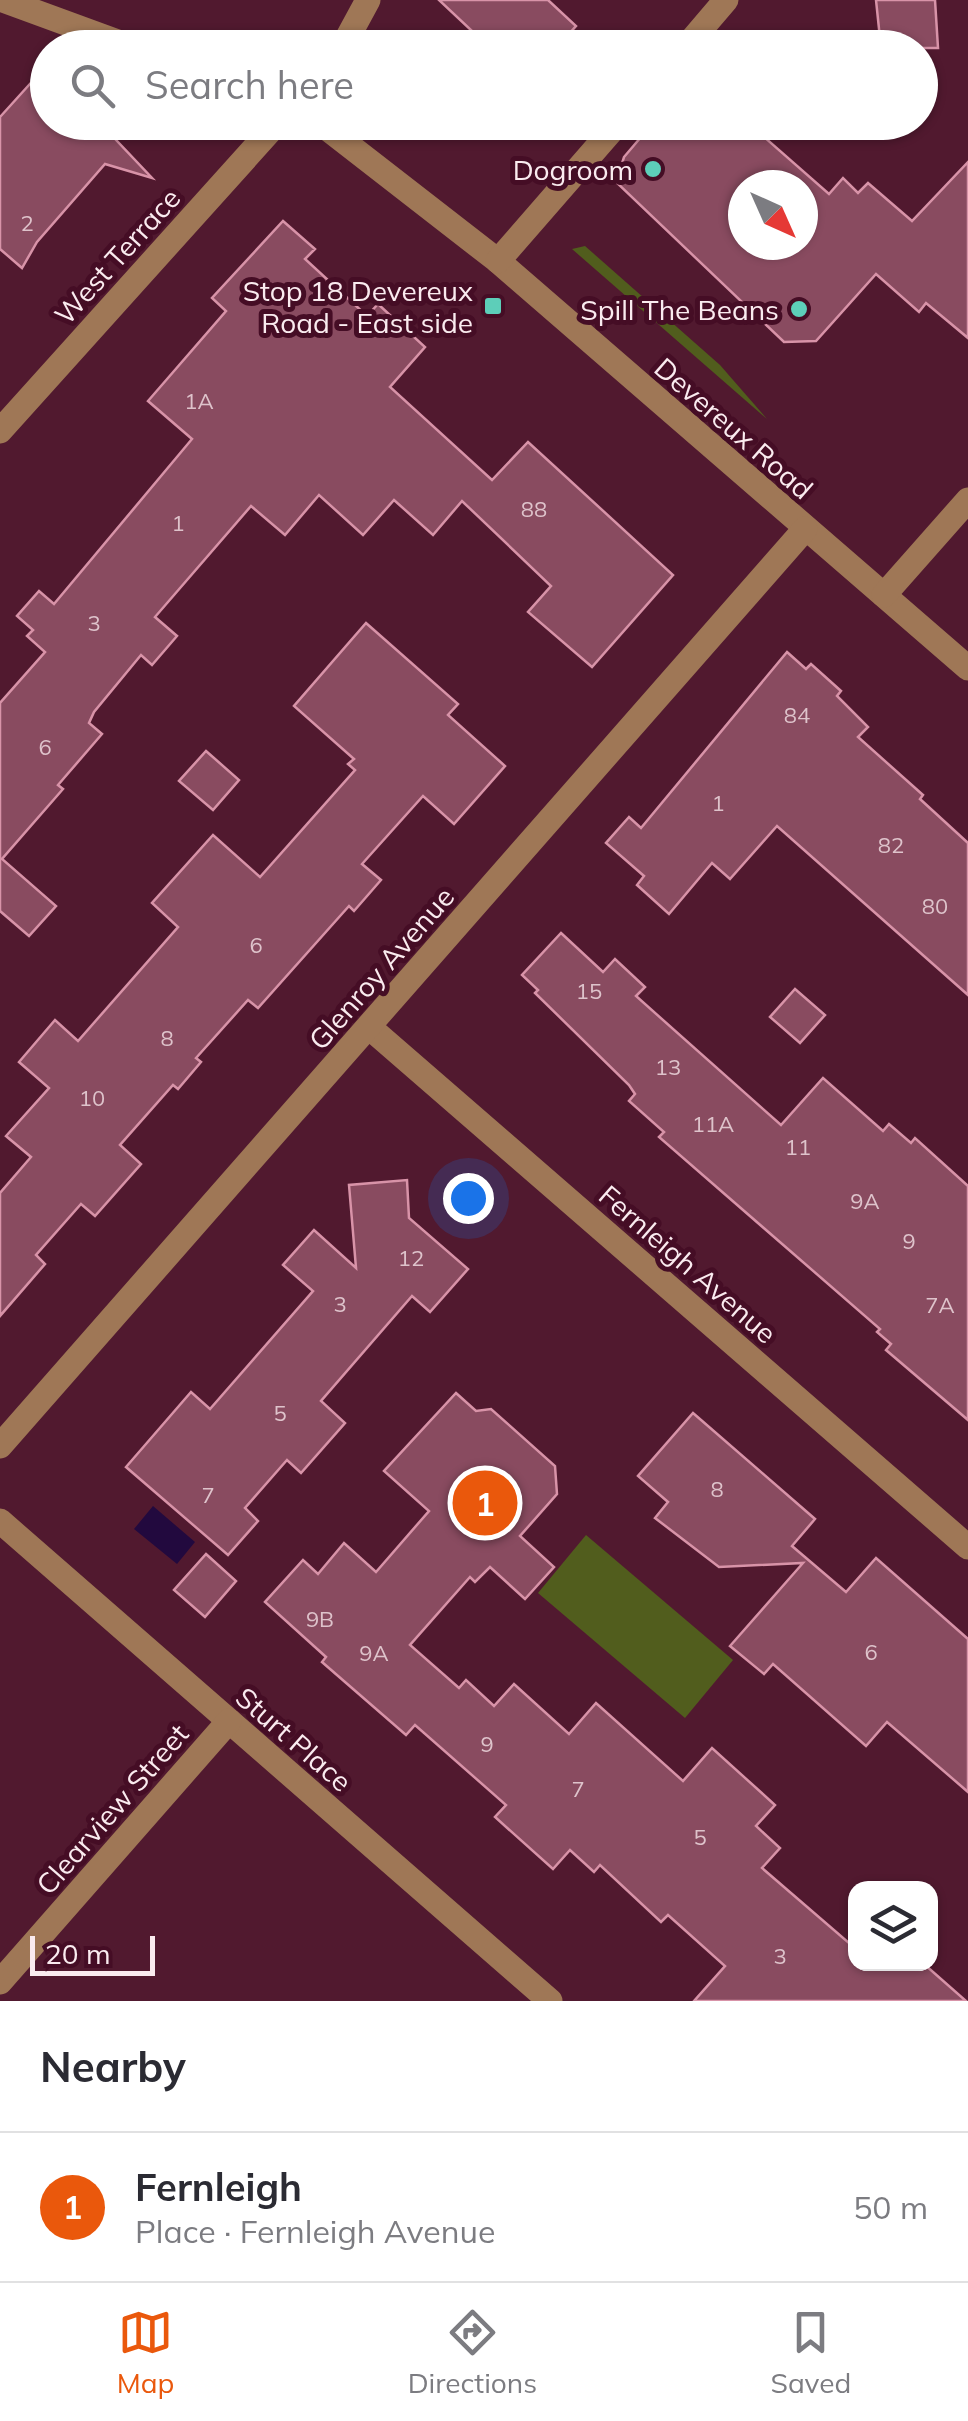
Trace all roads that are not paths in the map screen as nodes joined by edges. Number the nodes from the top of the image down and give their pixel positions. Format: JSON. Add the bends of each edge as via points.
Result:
{"nodes":[{"id":1,"x":3,"y":0,"type":"edge"},
{"id":2,"x":368,"y":0,"type":"edge"},
{"id":3,"x":726,"y":0,"type":"edge"},
{"id":4,"x":85,"y":30,"type":"edge"},
{"id":5,"x":352,"y":30,"type":"edge"},
{"id":6,"x":700,"y":30,"type":"edge"},
{"id":7,"x":262,"y":140,"type":"edge"},
{"id":8,"x":342,"y":140,"type":"edge"},
{"id":9,"x":603,"y":140,"type":"edge"},
{"id":10,"x":498,"y":261,"type":"junction"},
{"id":11,"x":0,"y":430,"type":"edge"},
{"id":12,"x":968,"y":500,"type":"edge"},
{"id":13,"x":805,"y":529,"type":"junction"},
{"id":14,"x":884,"y":596,"type":"junction"},
{"id":15,"x":968,"y":668,"type":"edge"},
{"id":16,"x":369,"y":1028,"type":"junction"},
{"id":17,"x":0,"y":1446,"type":"edge"},
{"id":18,"x":0,"y":1521,"type":"edge"},
{"id":19,"x":968,"y":1547,"type":"edge"},
{"id":20,"x":229,"y":1721,"type":"junction"},
{"id":21,"x":0,"y":1982,"type":"edge"},
{"id":22,"x":550,"y":2001,"type":"edge"}],
"edges":[{"from":1,"to":4,"type":"street"},
{"from":2,"to":5,"type":"street"},
{"from":3,"to":6,"type":"street"},
{"from":7,"to":11,"type":"street","name":"West Terrace"},
{"from":8,"to":10,"type":"street","name":"Devereux Road"},
{"from":9,"to":10,"type":"street"},
{"from":10,"to":13,"type":"street","name":"Devereux Road"},
{"from":12,"to":14,"type":"street"},
{"from":13,"to":14,"type":"street","name":"Devereux Road"},
{"from":13,"to":16,"type":"street","name":"Glenroy Avenue"},
{"from":14,"to":15,"type":"street","name":"Devereux Road"},
{"from":16,"to":17,"type":"street","name":"Glenroy Avenue"},
{"from":16,"to":19,"type":"street","name":"Fernleigh Avenue"},
{"from":18,"to":20,"type":"street","name":"Sturt Place"},
{"from":20,"to":21,"type":"street","name":"Clearview Street"},
{"from":20,"to":22,"type":"street","name":"Sturt Place"}]}
